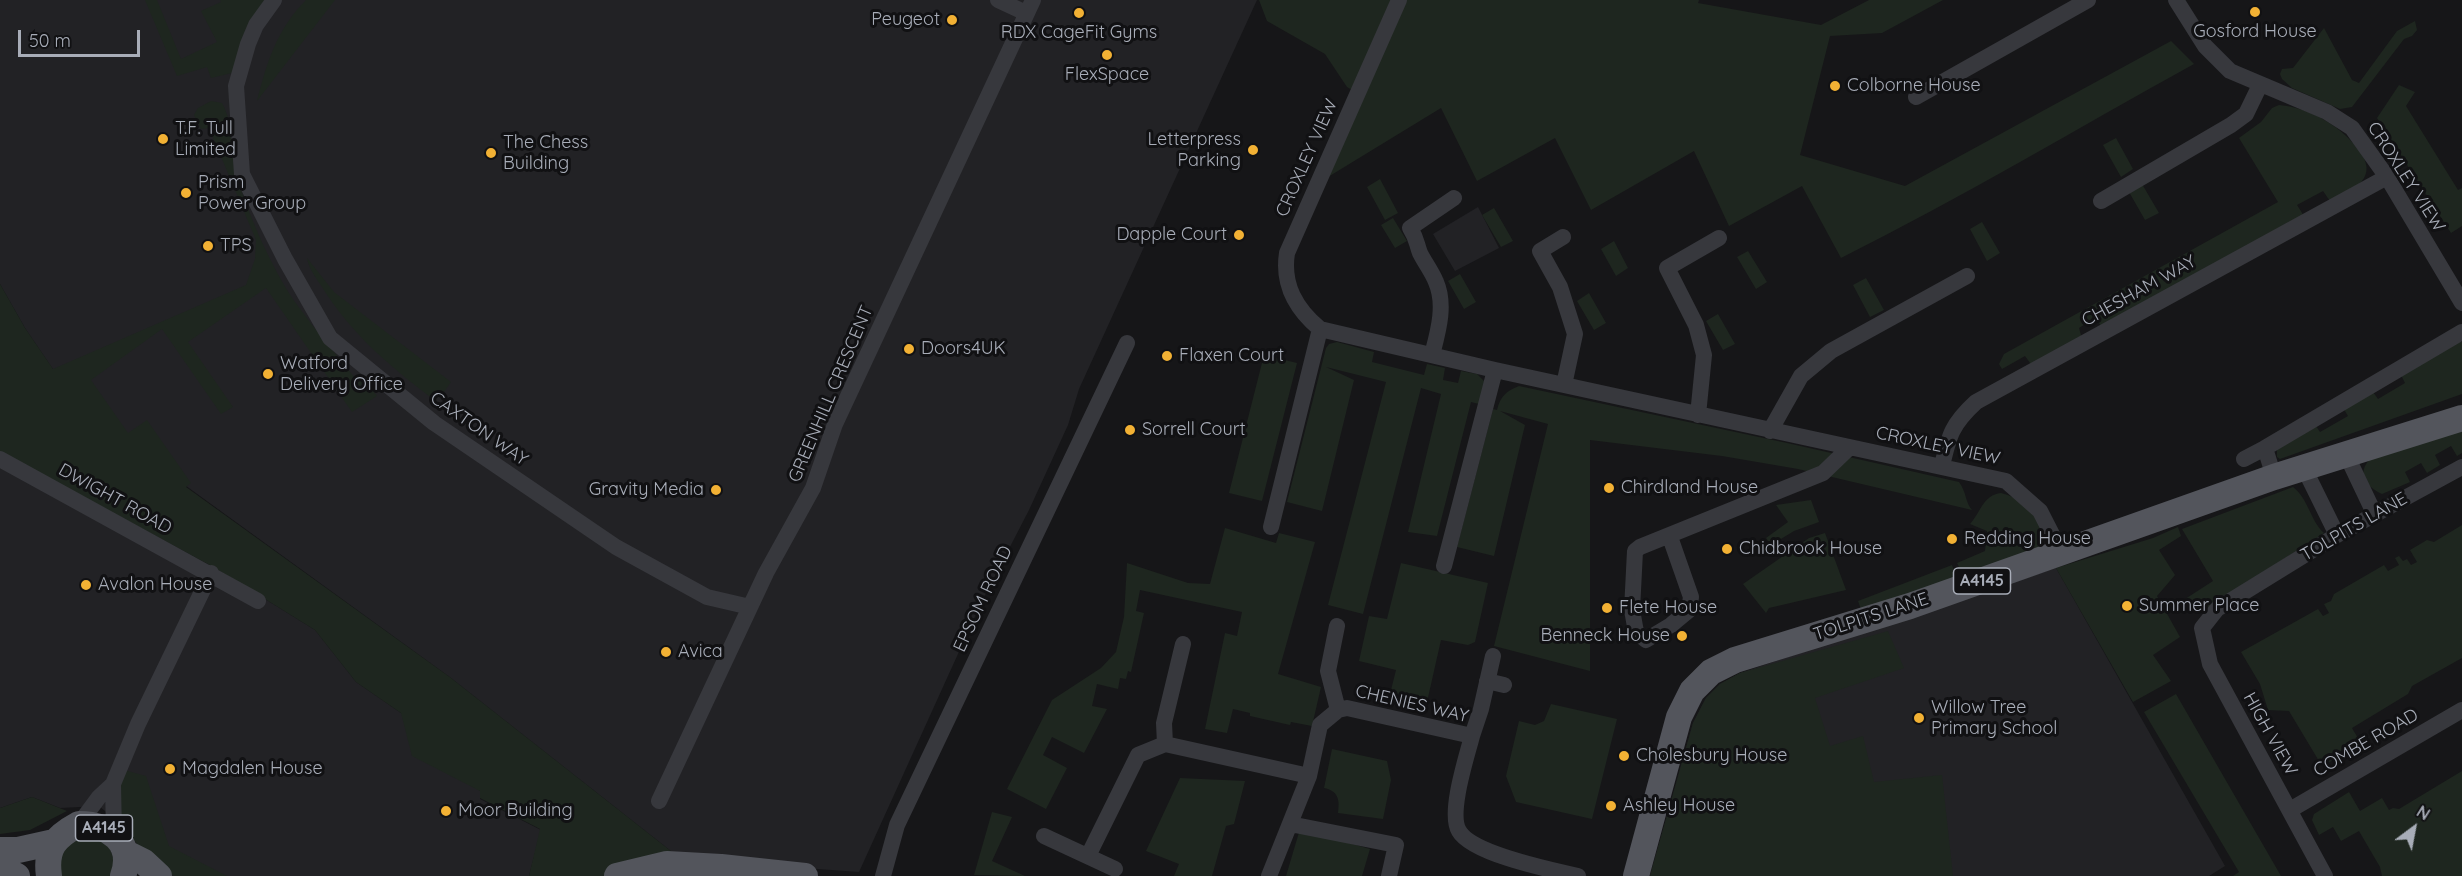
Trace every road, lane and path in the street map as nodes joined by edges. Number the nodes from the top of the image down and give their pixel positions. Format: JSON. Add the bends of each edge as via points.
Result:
{"nodes":[{"id":1,"x":274,"y":0,"type":"edge"},
{"id":2,"x":998,"y":0,"type":"edge"},
{"id":3,"x":1399,"y":0,"type":"edge"},
{"id":4,"x":2088,"y":0,"type":"edge"},
{"id":5,"x":2176,"y":0,"type":"edge"},
{"id":6,"x":1029,"y":7,"type":"edge"},
{"id":7,"x":2260,"y":85,"type":"junction"},
{"id":8,"x":1916,"y":97,"type":"dead end"},
{"id":9,"x":2387,"y":177,"type":"junction"},
{"id":10,"x":1454,"y":198,"type":"dead end"},
{"id":11,"x":2101,"y":201,"type":"dead end"},
{"id":12,"x":1563,"y":237,"type":"dead end"},
{"id":13,"x":1719,"y":238,"type":"dead end"},
{"id":14,"x":1967,"y":276,"type":"dead end"},
{"id":15,"x":2462,"y":303,"type":"edge"},
{"id":16,"x":1320,"y":329,"type":"junction"},
{"id":17,"x":2462,"y":332,"type":"edge"},
{"id":18,"x":1127,"y":343,"type":"dead end"},
{"id":19,"x":1432,"y":355,"type":"junction"},
{"id":20,"x":1495,"y":370,"type":"junction"},
{"id":21,"x":1564,"y":385,"type":"junction"},
{"id":22,"x":1698,"y":415,"type":"junction"},
{"id":23,"x":2462,"y":418,"type":"edge"},
{"id":24,"x":1770,"y":431,"type":"junction"},
{"id":25,"x":1850,"y":447,"type":"junction"},
{"id":26,"x":2265,"y":448,"type":"junction"},
{"id":27,"x":2346,"y":454,"type":"junction"},
{"id":28,"x":0,"y":459,"type":"edge"},
{"id":29,"x":2244,"y":459,"type":"dead end"},
{"id":30,"x":1942,"y":466,"type":"junction"},
{"id":31,"x":2462,"y":466,"type":"edge"},
{"id":32,"x":2304,"y":468,"type":"junction"},
{"id":33,"x":2274,"y":477,"type":"junction"},
{"id":34,"x":2375,"y":515,"type":"junction"},
{"id":35,"x":1271,"y":527,"type":"dead end"},
{"id":36,"x":2337,"y":536,"type":"junction"},
{"id":37,"x":1670,"y":537,"type":"junction"},
{"id":38,"x":2062,"y":554,"type":"junction"},
{"id":39,"x":1444,"y":566,"type":"dead end"},
{"id":40,"x":211,"y":573,"type":"junction"},
{"id":41,"x":258,"y":601,"type":"dead end"},
{"id":42,"x":750,"y":607,"type":"junction"},
{"id":43,"x":2217,"y":609,"type":"joint"},
{"id":44,"x":1337,"y":626,"type":"dead end"},
{"id":45,"x":1183,"y":644,"type":"dead end"},
{"id":46,"x":1492,"y":656,"type":"dead end"},
{"id":47,"x":1487,"y":681,"type":"junction"},
{"id":48,"x":1504,"y":685,"type":"dead end"},
{"id":49,"x":1338,"y":710,"type":"junction"},
{"id":50,"x":2462,"y":710,"type":"edge"},
{"id":51,"x":1472,"y":736,"type":"junction"},
{"id":52,"x":1165,"y":744,"type":"junction"},
{"id":53,"x":1309,"y":776,"type":"junction"},
{"id":54,"x":113,"y":784,"type":"junction"},
{"id":55,"x":659,"y":801,"type":"dead end"},
{"id":56,"x":2290,"y":810,"type":"junction"},
{"id":57,"x":79,"y":824,"type":"junction"},
{"id":58,"x":1290,"y":824,"type":"junction"},
{"id":59,"x":1044,"y":836,"type":"dead end"},
{"id":60,"x":54,"y":842,"type":"junction"},
{"id":61,"x":0,"y":850,"type":"edge"},
{"id":62,"x":121,"y":854,"type":"edge"},
{"id":63,"x":1088,"y":856,"type":"junction"},
{"id":64,"x":0,"y":867,"type":"edge"},
{"id":65,"x":1115,"y":868,"type":"dead end"},
{"id":66,"x":1537,"y":871,"type":"edge"},
{"id":67,"x":17,"y":876,"type":"edge"},
{"id":68,"x":49,"y":876,"type":"edge"},
{"id":69,"x":159,"y":876,"type":"edge"},
{"id":70,"x":617,"y":876,"type":"edge"},
{"id":71,"x":805,"y":876,"type":"edge"},
{"id":72,"x":883,"y":876,"type":"edge"},
{"id":73,"x":1269,"y":876,"type":"edge"},
{"id":74,"x":1389,"y":876,"type":"edge"},
{"id":75,"x":1578,"y":876,"type":"edge"},
{"id":76,"x":1636,"y":876,"type":"edge"},
{"id":77,"x":2325,"y":876,"type":"edge"}],
"edges":[{"from":1,"to":42,"type":"street","name":"CAXTON WAY","via":[[256,25],[236,86],[242,174],[330,338],[434,423],[616,547],[707,597]]},
{"from":2,"to":6,"type":"street"},
{"from":3,"to":16,"type":"street","name":"CROXLEY VIEW","via":[[1287,254],[1284,270],[1289,288],[1298,306]]},
{"from":4,"to":8,"type":"street"},
{"from":5,"to":7,"type":"street","name":"CROXLEY VIEW","via":[[2205,46],[2230,71]]},
{"from":6,"to":42,"type":"street","name":"GREENHILL CRESCENT","via":[[836,424],[813,488]]},
{"from":7,"to":9,"type":"street","name":"CROXLEY VIEW","via":[[2327,112],[2352,128]]},
{"from":7,"to":11,"type":"street","via":[[2246,114],[2231,126]]},
{"from":9,"to":15,"type":"street","name":"CROXLEY VIEW"},
{"from":9,"to":30,"type":"street","name":"CHESHAM WAY","via":[[1976,402],[1958,418],[1948,438]]},
{"from":10,"to":19,"type":"street","via":[[1410,228],[1437,283],[1441,302]]},
{"from":12,"to":21,"type":"street","via":[[1540,251],[1560,288],[1575,334]]},
{"from":13,"to":22,"type":"street","via":[[1667,268],[1696,325],[1704,355]]},
{"from":14,"to":24,"type":"street","via":[[1831,351],[1801,376]]},
{"from":16,"to":19,"type":"street","name":"CROXLEY VIEW"},
{"from":16,"to":35,"type":"street"},
{"from":17,"to":26,"type":"street"},
{"from":18,"to":72,"type":"street","name":"EPSOM ROAD","via":[[897,825]]},
{"from":19,"to":20,"type":"street","name":"CROXLEY VIEW"},
{"from":20,"to":21,"type":"street","name":"CROXLEY VIEW"},
{"from":20,"to":39,"type":"street"},
{"from":21,"to":22,"type":"street","name":"CROXLEY VIEW"},
{"from":22,"to":24,"type":"street","name":"CROXLEY VIEW"},
{"from":23,"to":27,"type":"main road","name":"TOLPITS LANE","number":"A4145"},
{"from":24,"to":25,"type":"street","name":"CROXLEY VIEW"},
{"from":25,"to":30,"type":"street","name":"CROXLEY VIEW"},
{"from":25,"to":37,"type":"street","via":[[1823,473]]},
{"from":26,"to":29,"type":"street"},
{"from":26,"to":33,"type":"street"},
{"from":27,"to":32,"type":"main road","name":"TOLPITS LANE","number":"A4145"},
{"from":27,"to":34,"type":"street"},
{"from":28,"to":40,"type":"street","name":"DWIGHT ROAD"},
{"from":30,"to":38,"type":"street","name":"CROXLEY VIEW","via":[[2006,481],[2040,511]]},
{"from":31,"to":34,"type":"street","name":"TOLPITS LANE"},
{"from":32,"to":33,"type":"main road","name":"TOLPITS LANE","number":"A4145"},
{"from":32,"to":36,"type":"street"},
{"from":33,"to":38,"type":"main road","name":"TOLPITS LANE","number":"A4145"},
{"from":34,"to":36,"type":"street","name":"TOLPITS LANE"},
{"from":36,"to":43,"type":"street","name":"TOLPITS LANE"},
{"from":37,"to":37,"type":"street","via":[[1635,551],[1632,610],[1636,632],[1646,640],[1689,610],[1691,597]]},
{"from":38,"to":76,"type":"main road","name":"TOLPITS LANE","number":"A4145","via":[[1887,614],[1735,660],[1711,672],[1692,691],[1679,717]]},
{"from":40,"to":41,"type":"street","name":"DWIGHT ROAD"},
{"from":40,"to":54,"type":"street"},
{"from":42,"to":55,"type":"street","name":"GREENHILL CRESCENT"},
{"from":43,"to":56,"type":"street","name":"HIGH VIEW","via":[[2202,628],[2210,664]]},
{"from":44,"to":49,"type":"street","via":[[1328,671]]},
{"from":45,"to":52,"type":"street","via":[[1164,723]]},
{"from":46,"to":47,"type":"street"},
{"from":47,"to":48,"type":"street"},
{"from":47,"to":51,"type":"street"},
{"from":49,"to":51,"type":"street","name":"CHENIES WAY","via":[[1347,708]]},
{"from":49,"to":53,"type":"street","name":"CHENIES WAY","via":[[1320,725]]},
{"from":50,"to":56,"type":"street","name":"COMBE ROAD"},
{"from":51,"to":66,"type":"street","name":"CHENIES WAY","via":[[1455,816],[1458,830],[1470,842]]},
{"from":52,"to":53,"type":"street"},
{"from":52,"to":63,"type":"street","via":[[1138,756]]},
{"from":53,"to":58,"type":"street","name":"CHENIES WAY"},
{"from":54,"to":57,"type":"street"},
{"from":54,"to":62,"type":"street","via":[[112,806]]},
{"from":56,"to":77,"type":"street","name":"HIGH VIEW"},
{"from":57,"to":60,"type":"main road","number":"A4145"},
{"from":57,"to":62,"type":"main road","number":"A4145","via":[[102,827]]},
{"from":58,"to":73,"type":"street","name":"CHENIES WAY"},
{"from":58,"to":74,"type":"street","via":[[1396,845]]},
{"from":59,"to":63,"type":"street"},
{"from":60,"to":61,"type":"main road","number":"A4145"},
{"from":60,"to":68,"type":"main road","number":"A4145","via":[[49,854]]},
{"from":62,"to":69,"type":"main road","number":"A4145","via":[[144,862]]},
{"from":63,"to":65,"type":"street"},
{"from":64,"to":67,"type":"main road"},
{"from":66,"to":75,"type":"street","name":"CHENIES WAY"},
{"from":70,"to":71,"type":"main road","via":[[667,864]]}]}
